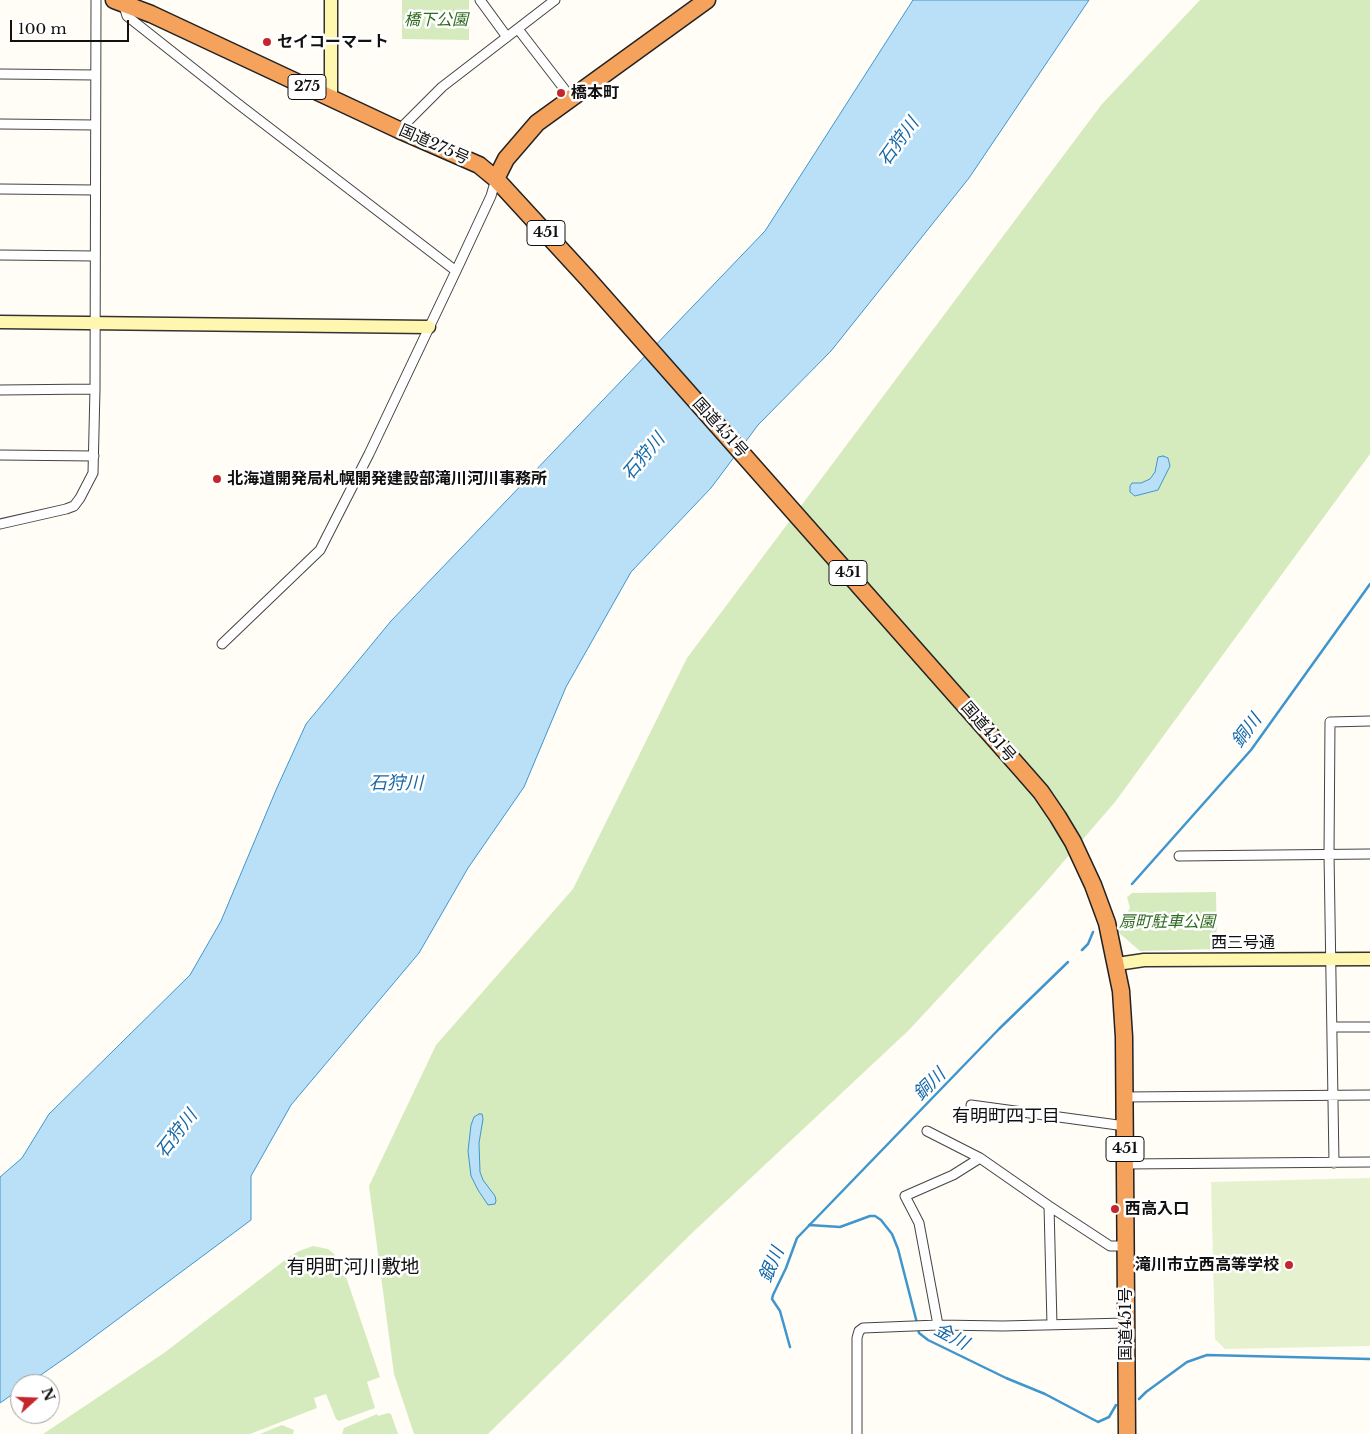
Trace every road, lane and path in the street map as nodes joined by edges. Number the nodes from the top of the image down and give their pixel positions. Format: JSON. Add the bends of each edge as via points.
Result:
{"nodes":[{"id":1,"x":96,"y":0,"type":"edge"},
{"id":2,"x":331,"y":0,"type":"edge"},
{"id":3,"x":480,"y":0,"type":"edge"},
{"id":4,"x":707,"y":0,"type":"edge"},
{"id":5,"x":553,"y":1,"type":"edge"},
{"id":6,"x":119,"y":2,"type":"edge"},
{"id":7,"x":518,"y":28,"type":"junction"},
{"id":8,"x":507,"y":37,"type":"junction"},
{"id":9,"x":0,"y":74,"type":"edge"},
{"id":10,"x":95,"y":75,"type":"junction"},
{"id":11,"x":331,"y":98,"type":"junction"},
{"id":12,"x":572,"y":99,"type":"junction"},
{"id":13,"x":0,"y":124,"type":"edge"},
{"id":14,"x":95,"y":125,"type":"junction"},
{"id":15,"x":399,"y":130,"type":"junction"},
{"id":16,"x":496,"y":179,"type":"junction"},
{"id":17,"x":0,"y":189,"type":"edge"},
{"id":18,"x":94,"y":190,"type":"junction"},
{"id":19,"x":0,"y":256,"type":"edge"},
{"id":20,"x":95,"y":256,"type":"junction"},
{"id":21,"x":456,"y":271,"type":"junction"},
{"id":22,"x":0,"y":322,"type":"edge"},
{"id":23,"x":95,"y":322,"type":"junction"},
{"id":24,"x":430,"y":327,"type":"junction"},
{"id":25,"x":0,"y":390,"type":"edge"},
{"id":26,"x":95,"y":390,"type":"junction"},
{"id":27,"x":0,"y":455,"type":"edge"},
{"id":28,"x":94,"y":456,"type":"junction"},
{"id":29,"x":0,"y":524,"type":"edge"},
{"id":30,"x":222,"y":644,"type":"dead end"},
{"id":31,"x":1370,"y":721,"type":"edge"},
{"id":32,"x":1330,"y":854,"type":"junction"},
{"id":33,"x":1370,"y":854,"type":"edge"},
{"id":34,"x":1179,"y":856,"type":"dead end"},
{"id":35,"x":1370,"y":959,"type":"edge"},
{"id":36,"x":1332,"y":960,"type":"junction"},
{"id":37,"x":1117,"y":964,"type":"junction"},
{"id":38,"x":1332,"y":1027,"type":"junction"},
{"id":39,"x":1370,"y":1027,"type":"edge"},
{"id":40,"x":1370,"y":1095,"type":"edge"},
{"id":41,"x":1333,"y":1096,"type":"junction"},
{"id":42,"x":1124,"y":1097,"type":"junction"},
{"id":43,"x":971,"y":1105,"type":"dead end"},
{"id":44,"x":1125,"y":1126,"type":"junction"},
{"id":45,"x":927,"y":1131,"type":"dead end"},
{"id":46,"x":980,"y":1158,"type":"junction"},
{"id":47,"x":1370,"y":1162,"type":"edge"},
{"id":48,"x":1334,"y":1163,"type":"junction"},
{"id":49,"x":1125,"y":1164,"type":"junction"},
{"id":50,"x":1049,"y":1206,"type":"junction"},
{"id":51,"x":1126,"y":1246,"type":"junction"},
{"id":52,"x":1126,"y":1324,"type":"junction"},
{"id":53,"x":938,"y":1325,"type":"junction"},
{"id":54,"x":1052,"y":1325,"type":"junction"},
{"id":55,"x":857,"y":1434,"type":"edge"},
{"id":56,"x":1127,"y":1434,"type":"edge"}],
"edges":[{"from":1,"to":10,"type":"street"},
{"from":2,"to":11,"type":"street"},
{"from":3,"to":8,"type":"street"},
{"from":4,"to":12,"type":"highway"},
{"from":5,"to":7,"type":"street"},
{"from":6,"to":11,"type":"highway","name":"国道275号","number":"275"},
{"from":6,"to":21,"type":"street","via":[[127,16],[237,104]]},
{"from":7,"to":8,"type":"street"},
{"from":7,"to":12,"type":"street"},
{"from":8,"to":15,"type":"street","via":[[442,87]]},
{"from":9,"to":10,"type":"street"},
{"from":10,"to":14,"type":"street"},
{"from":11,"to":15,"type":"highway","name":"国道275号","number":"275"},
{"from":12,"to":16,"type":"highway","via":[[537,123],[506,159]]},
{"from":13,"to":14,"type":"street"},
{"from":14,"to":18,"type":"street"},
{"from":15,"to":16,"type":"highway","name":"国道275号","number":"275","via":[[479,166]]},
{"from":16,"to":21,"type":"street","via":[[492,196]]},
{"from":16,"to":37,"type":"highway","name":"国道451号","number":"451","via":[[1036,786],[1058,817],[1086,869],[1108,923]]},
{"from":17,"to":18,"type":"street"},
{"from":18,"to":20,"type":"street"},
{"from":19,"to":20,"type":"street"},
{"from":20,"to":23,"type":"street"},
{"from":21,"to":24,"type":"street"},
{"from":22,"to":23,"type":"street"},
{"from":23,"to":24,"type":"street"},
{"from":23,"to":26,"type":"street"},
{"from":24,"to":30,"type":"street","via":[[320,550]]},
{"from":25,"to":26,"type":"street"},
{"from":26,"to":28,"type":"street"},
{"from":27,"to":28,"type":"street"},
{"from":28,"to":29,"type":"street","via":[[93,472],[74,506]]},
{"from":31,"to":32,"type":"street","via":[[1330,722]]},
{"from":32,"to":33,"type":"street"},
{"from":32,"to":34,"type":"street"},
{"from":32,"to":36,"type":"street"},
{"from":35,"to":36,"type":"street","name":"西三号通"},
{"from":36,"to":37,"type":"street","name":"西三号通","via":[[1144,960]]},
{"from":36,"to":38,"type":"street"},
{"from":37,"to":42,"type":"highway","name":"国道451号","number":"451","via":[[1123,1028]]},
{"from":38,"to":39,"type":"street"},
{"from":38,"to":41,"type":"street"},
{"from":40,"to":41,"type":"street"},
{"from":41,"to":42,"type":"street"},
{"from":41,"to":48,"type":"street"},
{"from":42,"to":44,"type":"highway","name":"国道451号","number":"451"},
{"from":43,"to":44,"type":"street"},
{"from":44,"to":49,"type":"highway","name":"国道451号","number":"451"},
{"from":45,"to":46,"type":"street"},
{"from":46,"to":50,"type":"street"},
{"from":46,"to":53,"type":"street","via":[[953,1176],[905,1196],[919,1223]]},
{"from":47,"to":48,"type":"street"},
{"from":48,"to":49,"type":"street"},
{"from":49,"to":51,"type":"highway","name":"国道451号","number":"451"},
{"from":50,"to":51,"type":"street","via":[[1110,1246]]},
{"from":50,"to":54,"type":"street"},
{"from":51,"to":52,"type":"highway","name":"国道451号","number":"451"},
{"from":52,"to":54,"type":"street"},
{"from":52,"to":56,"type":"highway","name":"国道451号","number":"451"},
{"from":53,"to":54,"type":"street"},
{"from":53,"to":55,"type":"street","via":[[869,1327],[859,1331]]}]}
